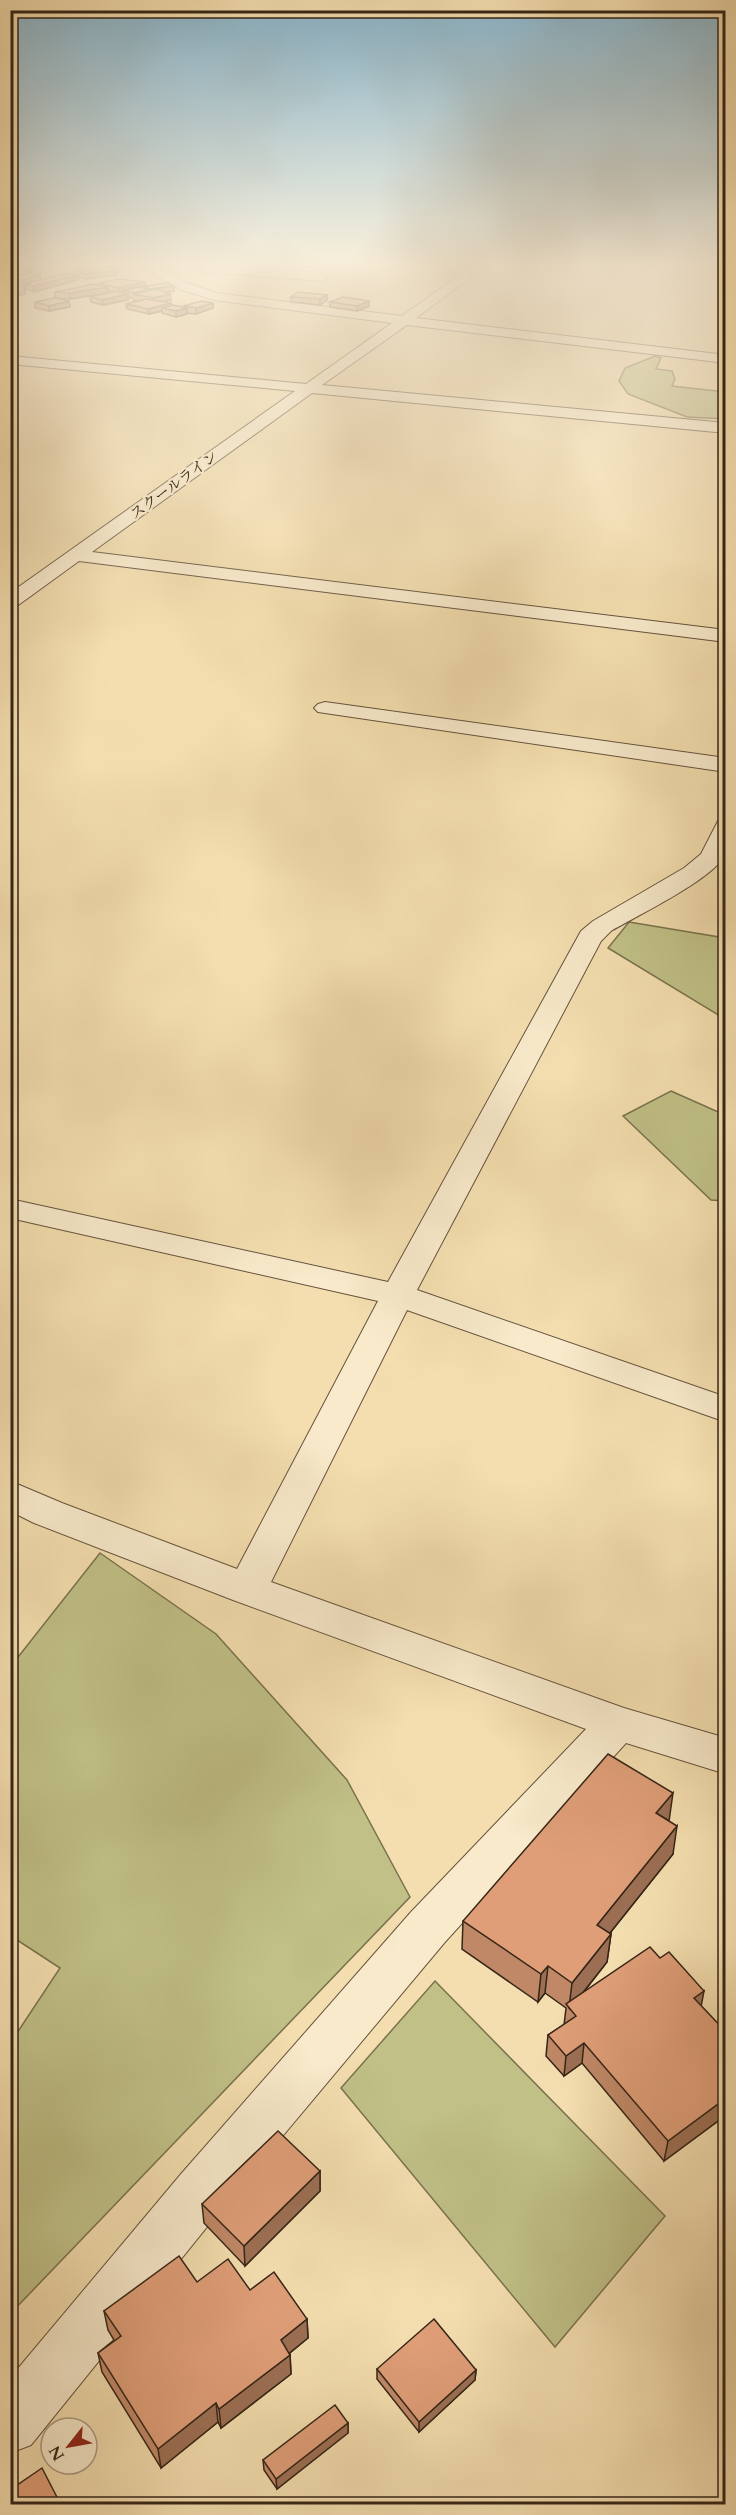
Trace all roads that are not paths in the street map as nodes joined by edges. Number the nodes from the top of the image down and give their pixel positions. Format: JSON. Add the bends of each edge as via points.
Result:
{"nodes":[{"id":1,"x":237,"y":381,"type":"edge"},
{"id":2,"x":317,"y":381,"type":"edge"},
{"id":3,"x":308,"y":388,"type":"junction"},
{"id":4,"x":726,"y":428,"type":"edge"},
{"id":5,"x":76,"y":555,"type":"junction"},
{"id":6,"x":10,"y":602,"type":"edge"},
{"id":7,"x":726,"y":636,"type":"edge"},
{"id":8,"x":325,"y":708,"type":"dead end"},
{"id":9,"x":726,"y":765,"type":"edge"},
{"id":10,"x":726,"y":826,"type":"edge"},
{"id":11,"x":10,"y":1208,"type":"edge"},
{"id":12,"x":398,"y":1295,"type":"junction"},
{"id":13,"x":726,"y":1410,"type":"edge"},
{"id":14,"x":10,"y":1494,"type":"edge"},
{"id":15,"x":247,"y":1589,"type":"junction"},
{"id":16,"x":618,"y":1723,"type":"junction"},
{"id":17,"x":726,"y":1756,"type":"edge"},
{"id":18,"x":10,"y":2424,"type":"edge"}],
"edges":[{"from":1,"to":3,"type":"street"},
{"from":2,"to":3,"type":"street","name":"スクールライン"},
{"from":3,"to":4,"type":"street"},
{"from":3,"to":5,"type":"street","name":"スクールライン"},
{"from":5,"to":6,"type":"street","name":"スクールライン"},
{"from":5,"to":7,"type":"street"},
{"from":8,"to":9,"type":"street"},
{"from":10,"to":12,"type":"street","via":[[711,858],[693,873],[602,926],[590,937]]},
{"from":11,"to":12,"type":"street"},
{"from":12,"to":13,"type":"street"},
{"from":12,"to":15,"type":"street"},
{"from":14,"to":15,"type":"street","via":[[48,1513]]},
{"from":15,"to":16,"type":"street"},
{"from":16,"to":17,"type":"street"},
{"from":16,"to":18,"type":"street","via":[[428,1927],[200,2193]]}]}
